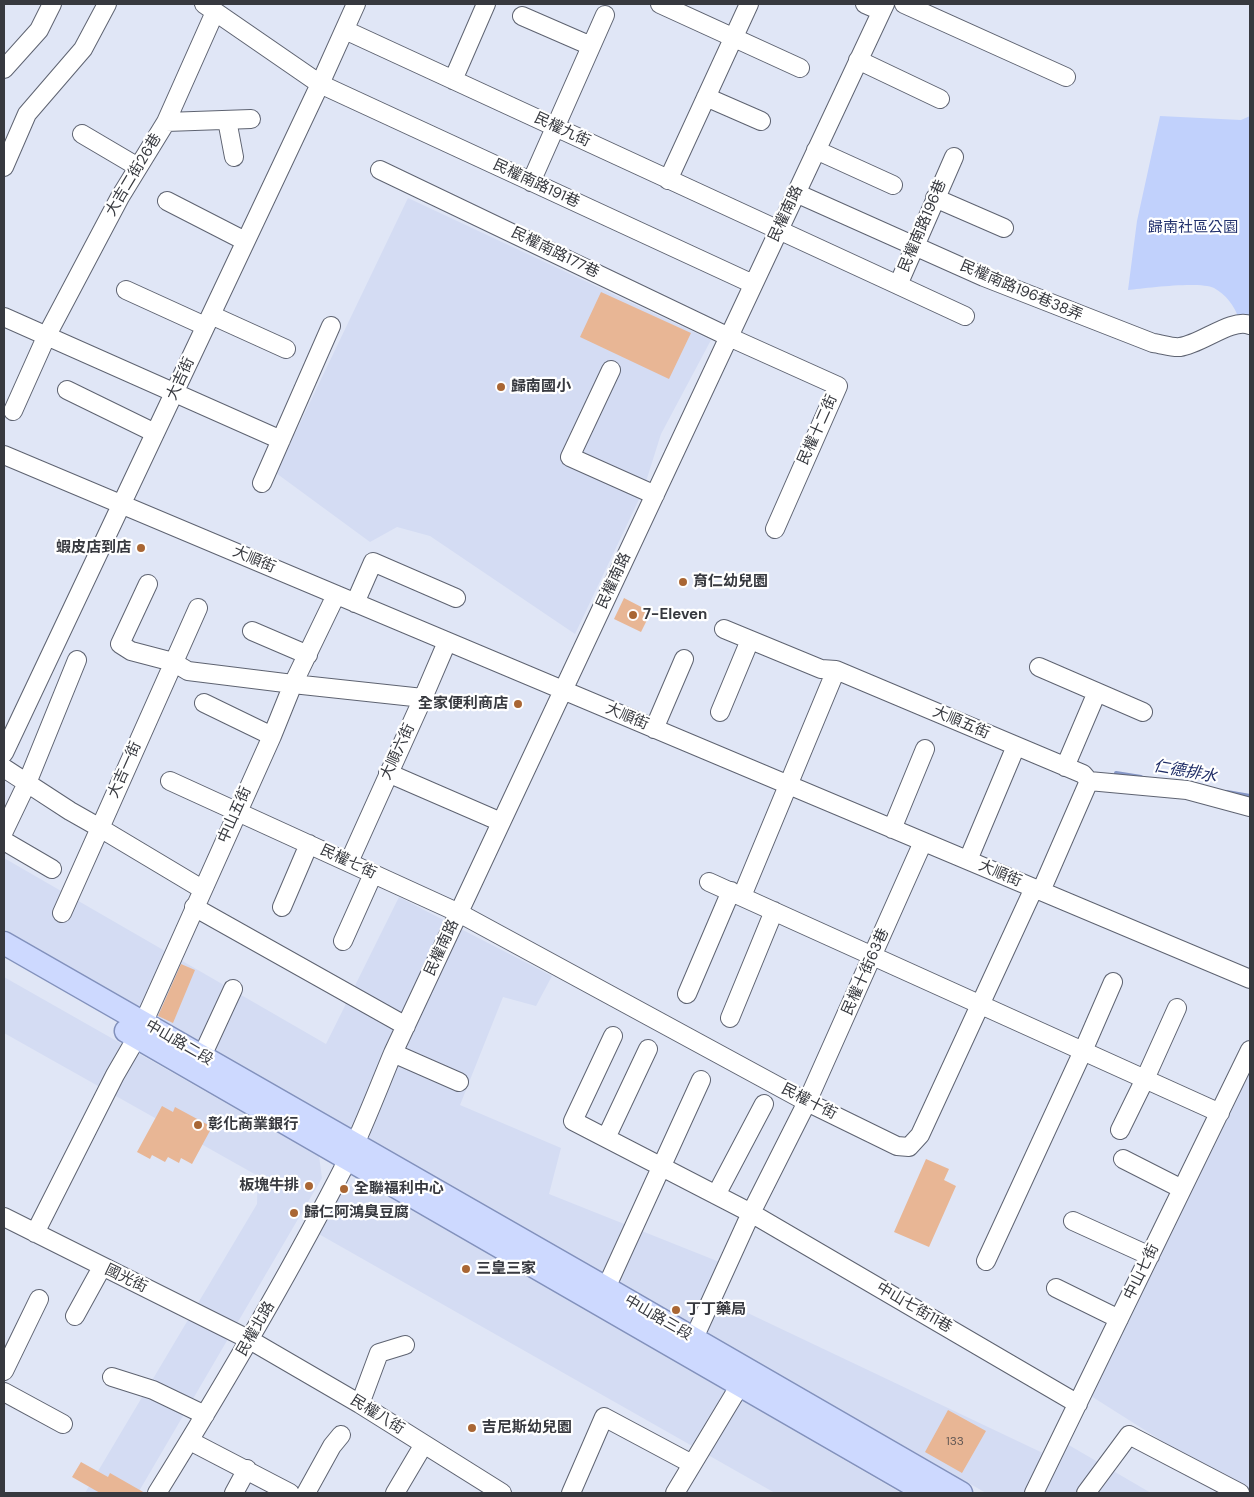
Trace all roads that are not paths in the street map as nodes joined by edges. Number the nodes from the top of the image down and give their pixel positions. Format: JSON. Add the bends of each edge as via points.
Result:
{"nodes":[{"id":1,"x":52,"y":4,"type":"edge"},
{"id":2,"x":107,"y":4,"type":"edge"},
{"id":3,"x":356,"y":4,"type":"edge"},
{"id":4,"x":486,"y":4,"type":"edge"},
{"id":5,"x":660,"y":4,"type":"edge"},
{"id":6,"x":749,"y":4,"type":"edge"},
{"id":7,"x":865,"y":4,"type":"edge"},
{"id":8,"x":904,"y":4,"type":"edge"},
{"id":9,"x":883,"y":7,"type":"edge"},
{"id":10,"x":209,"y":8,"type":"edge"},
{"id":11,"x":605,"y":15,"type":"dead end"},
{"id":12,"x":522,"y":16,"type":"dead end"},
{"id":13,"x":345,"y":30,"type":"junction"},
{"id":14,"x":733,"y":39,"type":"junction"},
{"id":15,"x":591,"y":46,"type":"junction"},
{"id":16,"x":858,"y":60,"type":"junction"},
{"id":17,"x":800,"y":68,"type":"dead end"},
{"id":18,"x":4,"y":69,"type":"edge"},
{"id":19,"x":1066,"y":77,"type":"dead end"},
{"id":20,"x":453,"y":80,"type":"junction"},
{"id":21,"x":320,"y":84,"type":"junction"},
{"id":22,"x":706,"y":97,"type":"junction"},
{"id":23,"x":940,"y":99,"type":"dead end"},
{"id":24,"x":251,"y":119,"type":"dead end"},
{"id":25,"x":227,"y":120,"type":"junction"},
{"id":26,"x":761,"y":120,"type":"dead end"},
{"id":27,"x":166,"y":122,"type":"junction"},
{"id":28,"x":555,"y":127,"type":"junction"},
{"id":29,"x":82,"y":134,"type":"dead end"},
{"id":30,"x":816,"y":150,"type":"junction"},
{"id":31,"x":234,"y":157,"type":"dead end"},
{"id":32,"x":954,"y":157,"type":"dead end"},
{"id":33,"x":4,"y":167,"type":"edge"},
{"id":34,"x":138,"y":167,"type":"junction"},
{"id":35,"x":380,"y":170,"type":"dead end"},
{"id":36,"x":668,"y":180,"type":"junction"},
{"id":37,"x":531,"y":182,"type":"junction"},
{"id":38,"x":894,"y":185,"type":"dead end"},
{"id":39,"x":796,"y":193,"type":"junction"},
{"id":40,"x":935,"y":198,"type":"junction"},
{"id":41,"x":168,"y":201,"type":"dead end"},
{"id":42,"x":1004,"y":228,"type":"dead end"},
{"id":43,"x":778,"y":231,"type":"junction"},
{"id":44,"x":245,"y":241,"type":"junction"},
{"id":45,"x":914,"y":245,"type":"junction"},
{"id":46,"x":753,"y":284,"type":"junction"},
{"id":47,"x":898,"y":285,"type":"junction"},
{"id":48,"x":126,"y":290,"type":"dead end"},
{"id":49,"x":965,"y":316,"type":"dead end"},
{"id":50,"x":4,"y":317,"type":"edge"},
{"id":51,"x":208,"y":321,"type":"junction"},
{"id":52,"x":1250,"y":324,"type":"edge"},
{"id":53,"x":331,"y":326,"type":"dead end"},
{"id":54,"x":46,"y":335,"type":"junction"},
{"id":55,"x":729,"y":337,"type":"junction"},
{"id":56,"x":286,"y":348,"type":"dead end"},
{"id":57,"x":611,"y":370,"type":"dead end"},
{"id":58,"x":67,"y":390,"type":"dead end"},
{"id":59,"x":174,"y":392,"type":"junction"},
{"id":60,"x":13,"y":411,"type":"dead end"},
{"id":61,"x":155,"y":433,"type":"junction"},
{"id":62,"x":281,"y":440,"type":"junction"},
{"id":63,"x":4,"y":455,"type":"edge"},
{"id":64,"x":262,"y":483,"type":"dead end"},
{"id":65,"x":655,"y":495,"type":"junction"},
{"id":66,"x":121,"y":504,"type":"junction"},
{"id":67,"x":775,"y":529,"type":"dead end"},
{"id":68,"x":148,"y":584,"type":"dead end"},
{"id":69,"x":336,"y":595,"type":"junction"},
{"id":70,"x":456,"y":598,"type":"dead end"},
{"id":71,"x":355,"y":603,"type":"junction"},
{"id":72,"x":198,"y":608,"type":"dead end"},
{"id":73,"x":724,"y":629,"type":"dead end"},
{"id":74,"x":252,"y":631,"type":"dead end"},
{"id":75,"x":750,"y":640,"type":"junction"},
{"id":76,"x":447,"y":642,"type":"junction"},
{"id":77,"x":308,"y":655,"type":"junction"},
{"id":78,"x":684,"y":659,"type":"dead end"},
{"id":79,"x":77,"y":660,"type":"dead end"},
{"id":80,"x":173,"y":662,"type":"junction"},
{"id":81,"x":1038,"y":667,"type":"dead end"},
{"id":82,"x":836,"y":670,"type":"junction"},
{"id":83,"x":293,"y":684,"type":"junction"},
{"id":84,"x":563,"y":690,"type":"junction"},
{"id":85,"x":1097,"y":692,"type":"junction"},
{"id":86,"x":423,"y":698,"type":"junction"},
{"id":87,"x":204,"y":703,"type":"dead end"},
{"id":88,"x":720,"y":712,"type":"dead end"},
{"id":89,"x":1143,"y":712,"type":"dead end"},
{"id":90,"x":654,"y":729,"type":"junction"},
{"id":91,"x":272,"y":736,"type":"junction"},
{"id":92,"x":1016,"y":746,"type":"junction"},
{"id":93,"x":925,"y":749,"type":"dead end"},
{"id":94,"x":4,"y":753,"type":"edge"},
{"id":95,"x":1065,"y":767,"type":"junction"},
{"id":96,"x":4,"y":768,"type":"edge"},
{"id":97,"x":388,"y":773,"type":"junction"},
{"id":98,"x":170,"y":781,"type":"dead end"},
{"id":99,"x":1089,"y":781,"type":"junction"},
{"id":100,"x":27,"y":783,"type":"junction"},
{"id":101,"x":787,"y":784,"type":"junction"},
{"id":102,"x":1250,"y":807,"type":"edge"},
{"id":103,"x":237,"y":812,"type":"junction"},
{"id":104,"x":501,"y":822,"type":"junction"},
{"id":105,"x":100,"y":828,"type":"junction"},
{"id":106,"x":892,"y":828,"type":"junction"},
{"id":107,"x":4,"y":831,"type":"edge"},
{"id":108,"x":4,"y":840,"type":"edge"},
{"id":109,"x":923,"y":842,"type":"junction"},
{"id":110,"x":309,"y":844,"type":"junction"},
{"id":111,"x":968,"y":860,"type":"junction"},
{"id":112,"x":348,"y":862,"type":"junction"},
{"id":113,"x":52,"y":868,"type":"dead end"},
{"id":114,"x":373,"y":874,"type":"junction"},
{"id":115,"x":709,"y":882,"type":"dead end"},
{"id":116,"x":202,"y":889,"type":"junction"},
{"id":117,"x":1038,"y":890,"type":"junction"},
{"id":118,"x":736,"y":894,"type":"junction"},
{"id":119,"x":194,"y":906,"type":"junction"},
{"id":120,"x":282,"y":906,"type":"dead end"},
{"id":121,"x":774,"y":911,"type":"junction"},
{"id":122,"x":62,"y":913,"type":"dead end"},
{"id":123,"x":458,"y":913,"type":"junction"},
{"id":124,"x":343,"y":940,"type":"dead end"},
{"id":125,"x":4,"y":943,"type":"edge"},
{"id":126,"x":873,"y":956,"type":"junction"},
{"id":127,"x":4,"y":960,"type":"edge"},
{"id":128,"x":1250,"y":979,"type":"edge"},
{"id":129,"x":1113,"y":982,"type":"dead end"},
{"id":130,"x":233,"y":989,"type":"dead end"},
{"id":131,"x":687,"y":994,"type":"dead end"},
{"id":132,"x":981,"y":1004,"type":"junction"},
{"id":133,"x":1177,"y":1008,"type":"dead end"},
{"id":134,"x":730,"y":1018,"type":"dead end"},
{"id":135,"x":406,"y":1026,"type":"junction"},
{"id":136,"x":140,"y":1030,"type":"junction"},
{"id":137,"x":613,"y":1036,"type":"dead end"},
{"id":138,"x":648,"y":1048,"type":"dead end"},
{"id":139,"x":1250,"y":1050,"type":"edge"},
{"id":140,"x":1083,"y":1051,"type":"junction"},
{"id":141,"x":393,"y":1053,"type":"junction"},
{"id":142,"x":202,"y":1056,"type":"junction"},
{"id":143,"x":1145,"y":1079,"type":"junction"},
{"id":144,"x":701,"y":1080,"type":"dead end"},
{"id":145,"x":459,"y":1082,"type":"dead end"},
{"id":146,"x":807,"y":1102,"type":"junction"},
{"id":147,"x":764,"y":1104,"type":"dead end"},
{"id":148,"x":1220,"y":1113,"type":"junction"},
{"id":149,"x":1120,"y":1130,"type":"dead end"},
{"id":150,"x":606,"y":1138,"type":"junction"},
{"id":151,"x":351,"y":1152,"type":"junction"},
{"id":152,"x":1123,"y":1159,"type":"dead end"},
{"id":153,"x":660,"y":1166,"type":"junction"},
{"id":154,"x":1182,"y":1189,"type":"junction"},
{"id":155,"x":716,"y":1195,"type":"junction"},
{"id":156,"x":751,"y":1213,"type":"junction"},
{"id":157,"x":4,"y":1217,"type":"edge"},
{"id":158,"x":1073,"y":1221,"type":"dead end"},
{"id":159,"x":35,"y":1233,"type":"junction"},
{"id":160,"x":1150,"y":1256,"type":"junction"},
{"id":161,"x":986,"y":1262,"type":"dead end"},
{"id":162,"x":102,"y":1267,"type":"junction"},
{"id":163,"x":606,"y":1288,"type":"junction"},
{"id":164,"x":1056,"y":1288,"type":"dead end"},
{"id":165,"x":38,"y":1298,"type":"dead end"},
{"id":166,"x":75,"y":1316,"type":"dead end"},
{"id":167,"x":1119,"y":1319,"type":"junction"},
{"id":168,"x":694,"y":1338,"type":"junction"},
{"id":169,"x":250,"y":1340,"type":"junction"},
{"id":170,"x":405,"y":1345,"type":"dead end"},
{"id":171,"x":4,"y":1371,"type":"edge"},
{"id":172,"x":112,"y":1377,"type":"dead end"},
{"id":173,"x":740,"y":1385,"type":"junction"},
{"id":174,"x":4,"y":1392,"type":"edge"},
{"id":175,"x":360,"y":1404,"type":"junction"},
{"id":176,"x":1078,"y":1404,"type":"junction"},
{"id":177,"x":205,"y":1415,"type":"junction"},
{"id":178,"x":63,"y":1424,"type":"dead end"},
{"id":179,"x":341,"y":1434,"type":"dead end"},
{"id":180,"x":190,"y":1441,"type":"junction"},
{"id":181,"x":424,"y":1444,"type":"junction"},
{"id":182,"x":692,"y":1464,"type":"junction"},
{"id":183,"x":247,"y":1469,"type":"junction"},
{"id":184,"x":491,"y":1490,"type":"edge"},
{"id":185,"x":922,"y":1492,"type":"edge"},
{"id":186,"x":157,"y":1493,"type":"edge"},
{"id":187,"x":234,"y":1493,"type":"edge"},
{"id":188,"x":290,"y":1493,"type":"edge"},
{"id":189,"x":306,"y":1493,"type":"edge"},
{"id":190,"x":395,"y":1493,"type":"edge"},
{"id":191,"x":571,"y":1493,"type":"edge"},
{"id":192,"x":675,"y":1493,"type":"edge"},
{"id":193,"x":961,"y":1493,"type":"edge"},
{"id":194,"x":1034,"y":1493,"type":"edge"},
{"id":195,"x":1086,"y":1493,"type":"edge"},
{"id":196,"x":1240,"y":1493,"type":"edge"}],
"edges":[{"from":1,"to":18,"type":"street","via":[[39,30]]},
{"from":2,"to":33,"type":"street","via":[[82,49],[27,114]]},
{"from":3,"to":13,"type":"street","name":"大吉街"},
{"from":4,"to":20,"type":"street"},
{"from":5,"to":14,"type":"street"},
{"from":6,"to":14,"type":"street"},
{"from":7,"to":9,"type":"street"},
{"from":8,"to":19,"type":"street"},
{"from":9,"to":16,"type":"street","name":"民權南路"},
{"from":10,"to":21,"type":"street","name":"民權南路191巷"},
{"from":10,"to":27,"type":"street","name":"大吉二街26巷"},
{"from":11,"to":15,"type":"street"},
{"from":12,"to":15,"type":"street"},
{"from":13,"to":20,"type":"street","name":"民權九街"},
{"from":13,"to":21,"type":"street","name":"大吉街"},
{"from":14,"to":17,"type":"street"},
{"from":14,"to":22,"type":"street"},
{"from":15,"to":28,"type":"street"},
{"from":16,"to":23,"type":"street"},
{"from":16,"to":30,"type":"street","name":"民權南路"},
{"from":20,"to":28,"type":"street","name":"民權九街"},
{"from":21,"to":37,"type":"street","name":"民權南路191巷"},
{"from":21,"to":44,"type":"street","name":"大吉街"},
{"from":22,"to":26,"type":"street"},
{"from":22,"to":36,"type":"street"},
{"from":24,"to":25,"type":"street"},
{"from":25,"to":27,"type":"street"},
{"from":25,"to":31,"type":"street"},
{"from":27,"to":34,"type":"street","name":"大吉二街26巷"},
{"from":28,"to":36,"type":"street","name":"民權九街"},
{"from":28,"to":37,"type":"street"},
{"from":29,"to":34,"type":"street"},
{"from":30,"to":38,"type":"street"},
{"from":30,"to":39,"type":"street","name":"民權南路"},
{"from":32,"to":40,"type":"street","name":"民權南路196巷"},
{"from":34,"to":54,"type":"street","name":"大吉二街26巷"},
{"from":35,"to":55,"type":"street","name":"民權南路177巷"},
{"from":36,"to":43,"type":"street","name":"民權九街"},
{"from":37,"to":46,"type":"street","name":"民權南路191巷"},
{"from":39,"to":43,"type":"street","name":"民權南路"},
{"from":39,"to":45,"type":"street","name":"民權南路196巷38弄"},
{"from":40,"to":42,"type":"street"},
{"from":40,"to":45,"type":"street","name":"民權南路196巷"},
{"from":41,"to":44,"type":"street"},
{"from":43,"to":46,"type":"street","name":"民權南路"},
{"from":43,"to":47,"type":"street","name":"民權南路196巷"},
{"from":44,"to":51,"type":"street","name":"大吉街"},
{"from":45,"to":47,"type":"street","name":"民權南路196巷"},
{"from":45,"to":52,"type":"street","name":"民權南路196巷38弄","via":[[984,277],[1153,343],[1180,347],[1234,325]]},
{"from":46,"to":55,"type":"street","name":"民權南路"},
{"from":47,"to":49,"type":"street"},
{"from":48,"to":51,"type":"street"},
{"from":50,"to":54,"type":"street"},
{"from":51,"to":56,"type":"street"},
{"from":51,"to":59,"type":"street","name":"大吉街"},
{"from":53,"to":62,"type":"street"},
{"from":54,"to":59,"type":"street"},
{"from":54,"to":60,"type":"street","name":"大吉二街26巷"},
{"from":55,"to":65,"type":"street","name":"民權南路"},
{"from":55,"to":67,"type":"street","name":"民權十二街","via":[[838,386]]},
{"from":57,"to":65,"type":"street","via":[[570,457]]},
{"from":58,"to":61,"type":"street"},
{"from":59,"to":61,"type":"street","name":"大吉街"},
{"from":59,"to":62,"type":"street"},
{"from":61,"to":66,"type":"street","name":"大吉街"},
{"from":62,"to":64,"type":"street"},
{"from":63,"to":66,"type":"street","name":"大順街"},
{"from":65,"to":84,"type":"street","name":"民權南路"},
{"from":66,"to":69,"type":"street","name":"大順街"},
{"from":66,"to":94,"type":"street","name":"大吉街"},
{"from":68,"to":80,"type":"street","via":[[120,644],[131,651]]},
{"from":69,"to":71,"type":"street","name":"大順街"},
{"from":69,"to":77,"type":"street","name":"中山五街"},
{"from":70,"to":71,"type":"street","via":[[373,562]]},
{"from":71,"to":76,"type":"street","name":"大順街"},
{"from":72,"to":80,"type":"street","name":"大吉一街"},
{"from":73,"to":75,"type":"street","name":"大順五街"},
{"from":74,"to":77,"type":"street"},
{"from":75,"to":82,"type":"street","name":"大順五街","via":[[821,669]]},
{"from":75,"to":88,"type":"street"},
{"from":76,"to":84,"type":"street","name":"大順街"},
{"from":76,"to":86,"type":"street","name":"大順六街"},
{"from":77,"to":83,"type":"street","name":"中山五街"},
{"from":78,"to":90,"type":"street"},
{"from":79,"to":100,"type":"street"},
{"from":80,"to":83,"type":"street","via":[[188,671]]},
{"from":80,"to":105,"type":"street","name":"大吉一街"},
{"from":81,"to":85,"type":"street"},
{"from":82,"to":92,"type":"street","name":"大順五街"},
{"from":82,"to":101,"type":"street"},
{"from":83,"to":86,"type":"street"},
{"from":83,"to":91,"type":"street","name":"中山五街"},
{"from":84,"to":90,"type":"street","name":"大順街"},
{"from":84,"to":104,"type":"street","name":"民權南路"},
{"from":85,"to":89,"type":"street"},
{"from":85,"to":95,"type":"street"},
{"from":86,"to":97,"type":"street","name":"大順六街"},
{"from":87,"to":91,"type":"street"},
{"from":90,"to":101,"type":"street","name":"大順街"},
{"from":91,"to":103,"type":"street","name":"中山五街"},
{"from":92,"to":95,"type":"street","name":"大順五街"},
{"from":92,"to":111,"type":"street"},
{"from":93,"to":106,"type":"street"},
{"from":95,"to":99,"type":"street","name":"大順五街","via":[[1083,774]]},
{"from":96,"to":100,"type":"street"},
{"from":97,"to":104,"type":"street"},
{"from":97,"to":112,"type":"street","name":"大順六街"},
{"from":98,"to":103,"type":"street","name":"民權七街"},
{"from":99,"to":102,"type":"street","via":[[1187,790]]},
{"from":99,"to":117,"type":"street"},
{"from":100,"to":105,"type":"street"},
{"from":100,"to":107,"type":"street"},
{"from":101,"to":106,"type":"street","name":"大順街"},
{"from":101,"to":118,"type":"street"},
{"from":103,"to":110,"type":"street","name":"民權七街"},
{"from":103,"to":116,"type":"street","name":"中山五街"},
{"from":104,"to":123,"type":"street","name":"民權南路"},
{"from":105,"to":116,"type":"street"},
{"from":105,"to":122,"type":"street","name":"大吉一街"},
{"from":106,"to":109,"type":"street","name":"大順街"},
{"from":108,"to":113,"type":"street"},
{"from":109,"to":111,"type":"street","name":"大順街"},
{"from":109,"to":126,"type":"street","name":"民權十街63巷"},
{"from":110,"to":112,"type":"street","name":"民權七街"},
{"from":110,"to":120,"type":"street"},
{"from":111,"to":117,"type":"street","name":"大順街"},
{"from":112,"to":114,"type":"street","name":"民權七街"},
{"from":114,"to":123,"type":"street","name":"民權七街"},
{"from":114,"to":124,"type":"street"},
{"from":115,"to":118,"type":"street"},
{"from":116,"to":119,"type":"street","name":"中山五街"},
{"from":117,"to":128,"type":"street","name":"大順街"},
{"from":117,"to":132,"type":"street","name":"民權十街"},
{"from":118,"to":121,"type":"street"},
{"from":118,"to":131,"type":"street"},
{"from":119,"to":135,"type":"street"},
{"from":119,"to":136,"type":"street","name":"中山五街"},
{"from":121,"to":126,"type":"street"},
{"from":121,"to":134,"type":"street"},
{"from":123,"to":135,"type":"street","name":"民權南路"},
{"from":123,"to":146,"type":"street","name":"民權十街"},
{"from":125,"to":136,"type":"main road","name":"中山路二段"},
{"from":126,"to":132,"type":"street"},
{"from":126,"to":146,"type":"street","name":"民權十街63巷"},
{"from":127,"to":136,"type":"main road","name":"中山路二段"},
{"from":129,"to":140,"type":"street"},
{"from":130,"to":142,"type":"street"},
{"from":132,"to":140,"type":"street"},
{"from":132,"to":146,"type":"street","name":"民權十街","via":[[920,1135],[909,1147],[897,1146]]},
{"from":133,"to":143,"type":"street"},
{"from":135,"to":141,"type":"street","name":"民權南路"},
{"from":136,"to":142,"type":"main road","name":"中山路二段"},
{"from":136,"to":151,"type":"main road","name":"中山路二段"},
{"from":136,"to":159,"type":"street","name":"中山五街"},
{"from":137,"to":150,"type":"street","name":"中山七街11巷","via":[[573,1121]]},
{"from":138,"to":150,"type":"street"},
{"from":139,"to":148,"type":"street","name":"中山七街"},
{"from":140,"to":143,"type":"street"},
{"from":140,"to":161,"type":"street"},
{"from":141,"to":145,"type":"street"},
{"from":141,"to":151,"type":"street","name":"民權南路"},
{"from":142,"to":151,"type":"main road","name":"中山路二段"},
{"from":143,"to":148,"type":"street"},
{"from":143,"to":149,"type":"street"},
{"from":144,"to":153,"type":"street"},
{"from":146,"to":156,"type":"street","name":"民權十街63巷"},
{"from":147,"to":155,"type":"street"},
{"from":148,"to":154,"type":"street","name":"中山七街"},
{"from":150,"to":153,"type":"street","name":"中山七街11巷"},
{"from":151,"to":163,"type":"main road","name":"中山路三段"},
{"from":151,"to":169,"type":"street","name":"民權北路"},
{"from":151,"to":173,"type":"main road","name":"中山路三段"},
{"from":152,"to":154,"type":"street"},
{"from":153,"to":155,"type":"street","name":"中山七街11巷"},
{"from":153,"to":163,"type":"street"},
{"from":154,"to":160,"type":"street","name":"中山七街"},
{"from":155,"to":156,"type":"street","name":"中山七街11巷"},
{"from":156,"to":168,"type":"street","name":"民權十街63巷"},
{"from":156,"to":176,"type":"street","name":"中山七街11巷"},
{"from":157,"to":159,"type":"street","name":"國光街"},
{"from":158,"to":160,"type":"street"},
{"from":159,"to":162,"type":"street","name":"國光街"},
{"from":160,"to":167,"type":"street","name":"中山七街"},
{"from":162,"to":166,"type":"street"},
{"from":162,"to":169,"type":"street","name":"國光街"},
{"from":163,"to":168,"type":"main road","name":"中山路三段"},
{"from":164,"to":167,"type":"street"},
{"from":165,"to":171,"type":"street"},
{"from":167,"to":176,"type":"street","name":"中山七街"},
{"from":168,"to":193,"type":"main road","name":"中山路三段"},
{"from":169,"to":175,"type":"street","name":"民權八街"},
{"from":169,"to":177,"type":"street","name":"民權北路"},
{"from":170,"to":175,"type":"street","via":[[379,1353]]},
{"from":172,"to":177,"type":"street","via":[[153,1390]]},
{"from":173,"to":182,"type":"street"},
{"from":173,"to":185,"type":"main road","name":"中山路三段"},
{"from":174,"to":178,"type":"street"},
{"from":175,"to":181,"type":"street","name":"民權八街"},
{"from":176,"to":194,"type":"street","name":"中山七街"},
{"from":177,"to":180,"type":"street","name":"民權北路"},
{"from":179,"to":189,"type":"street"},
{"from":180,"to":183,"type":"street"},
{"from":180,"to":186,"type":"street","name":"民權北路"},
{"from":181,"to":184,"type":"street","name":"民權八街"},
{"from":181,"to":190,"type":"street"},
{"from":182,"to":191,"type":"street","via":[[604,1417]]},
{"from":182,"to":192,"type":"street"},
{"from":183,"to":187,"type":"street"},
{"from":183,"to":188,"type":"street"},
{"from":195,"to":196,"type":"street","via":[[1129,1435]]}]}
